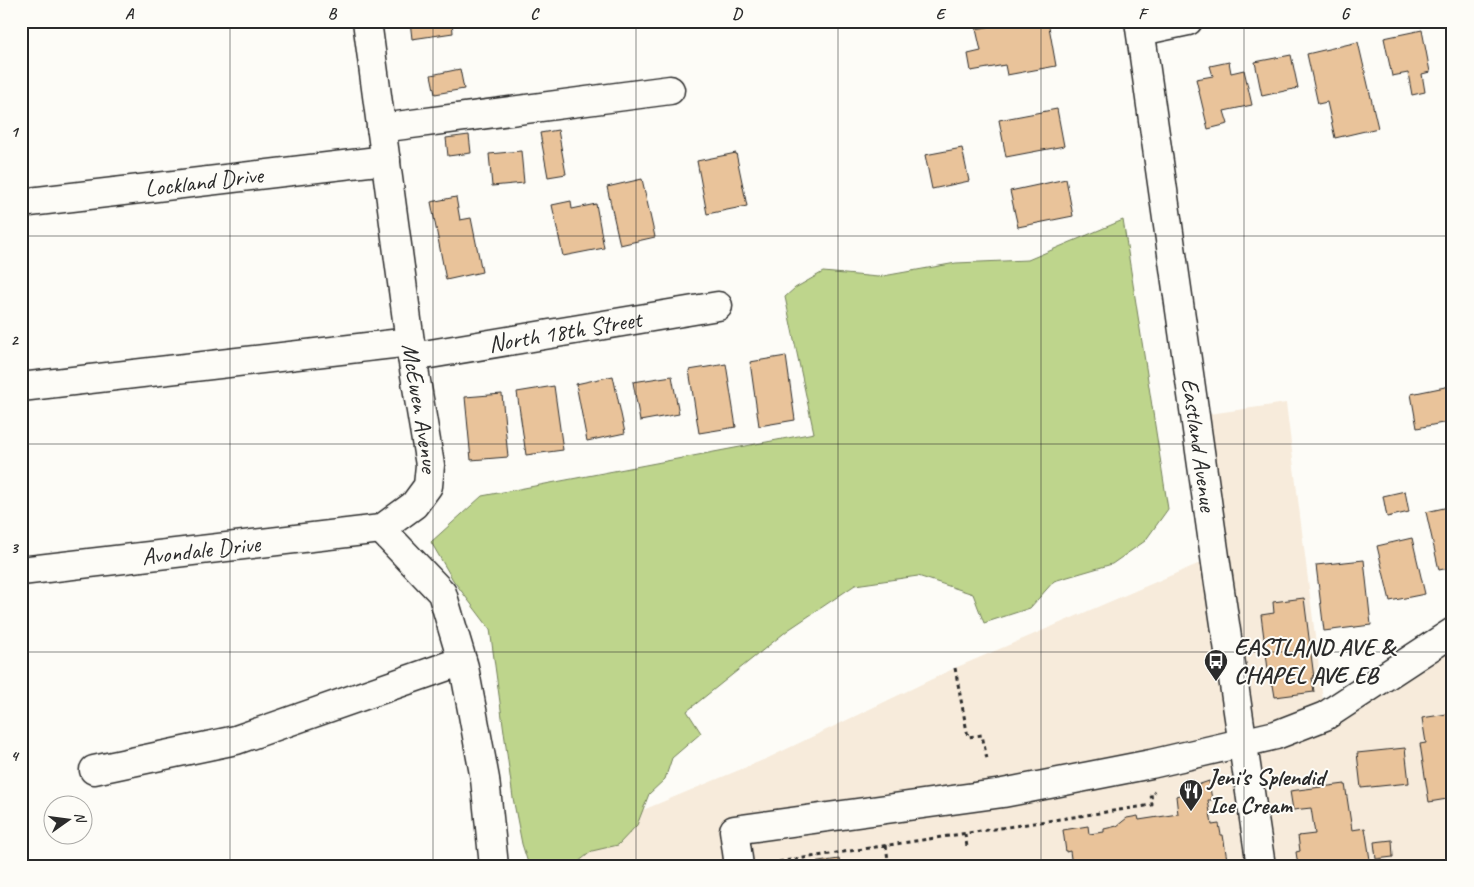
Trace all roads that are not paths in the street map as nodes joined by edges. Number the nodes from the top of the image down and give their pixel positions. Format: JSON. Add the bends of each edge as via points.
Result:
{"nodes":[{"id":1,"x":367,"y":21,"type":"edge"},
{"id":2,"x":1188,"y":21,"type":"edge"},
{"id":3,"x":1140,"y":26,"type":"edge"},
{"id":4,"x":670,"y":90,"type":"dead end"},
{"id":5,"x":381,"y":128,"type":"junction"},
{"id":6,"x":386,"y":160,"type":"junction"},
{"id":7,"x":21,"y":203,"type":"edge"},
{"id":8,"x":718,"y":306,"type":"dead end"},
{"id":9,"x":411,"y":349,"type":"junction"},
{"id":10,"x":21,"y":388,"type":"edge"},
{"id":11,"x":381,"y":529,"type":"junction"},
{"id":12,"x":21,"y":571,"type":"edge"},
{"id":13,"x":1453,"y":632,"type":"edge"},
{"id":14,"x":462,"y":661,"type":"junction"},
{"id":15,"x":1242,"y":743,"type":"junction"},
{"id":16,"x":94,"y":770,"type":"dead end"},
{"id":17,"x":494,"y":866,"type":"edge"},
{"id":18,"x":739,"y":866,"type":"edge"},
{"id":19,"x":1261,"y":866,"type":"edge"}],
"edges":[{"from":1,"to":5,"type":"street","name":"McEwen Avenue"},
{"from":2,"to":3,"type":"street"},
{"from":3,"to":15,"type":"street","name":"Eastland Avenue"},
{"from":4,"to":5,"type":"street"},
{"from":5,"to":6,"type":"street","name":"McEwen Avenue"},
{"from":6,"to":7,"type":"street","name":"Lockland Drive"},
{"from":6,"to":9,"type":"street","name":"McEwen Avenue"},
{"from":8,"to":9,"type":"street","name":"North 18th Street"},
{"from":9,"to":10,"type":"street","name":"North 18th Street"},
{"from":9,"to":11,"type":"street","name":"McEwen Avenue","via":[[430,465],[428,486],[414,505]]},
{"from":11,"to":12,"type":"street","name":"Avondale Drive"},
{"from":11,"to":14,"type":"street","via":[[442,592]]},
{"from":13,"to":15,"type":"street","via":[[1325,716]]},
{"from":14,"to":16,"type":"street","via":[[236,740]]},
{"from":14,"to":17,"type":"street","via":[[485,779]]},
{"from":15,"to":18,"type":"street","via":[[1003,793],[734,830]]},
{"from":15,"to":19,"type":"street","name":"Eastland Avenue"}]}
